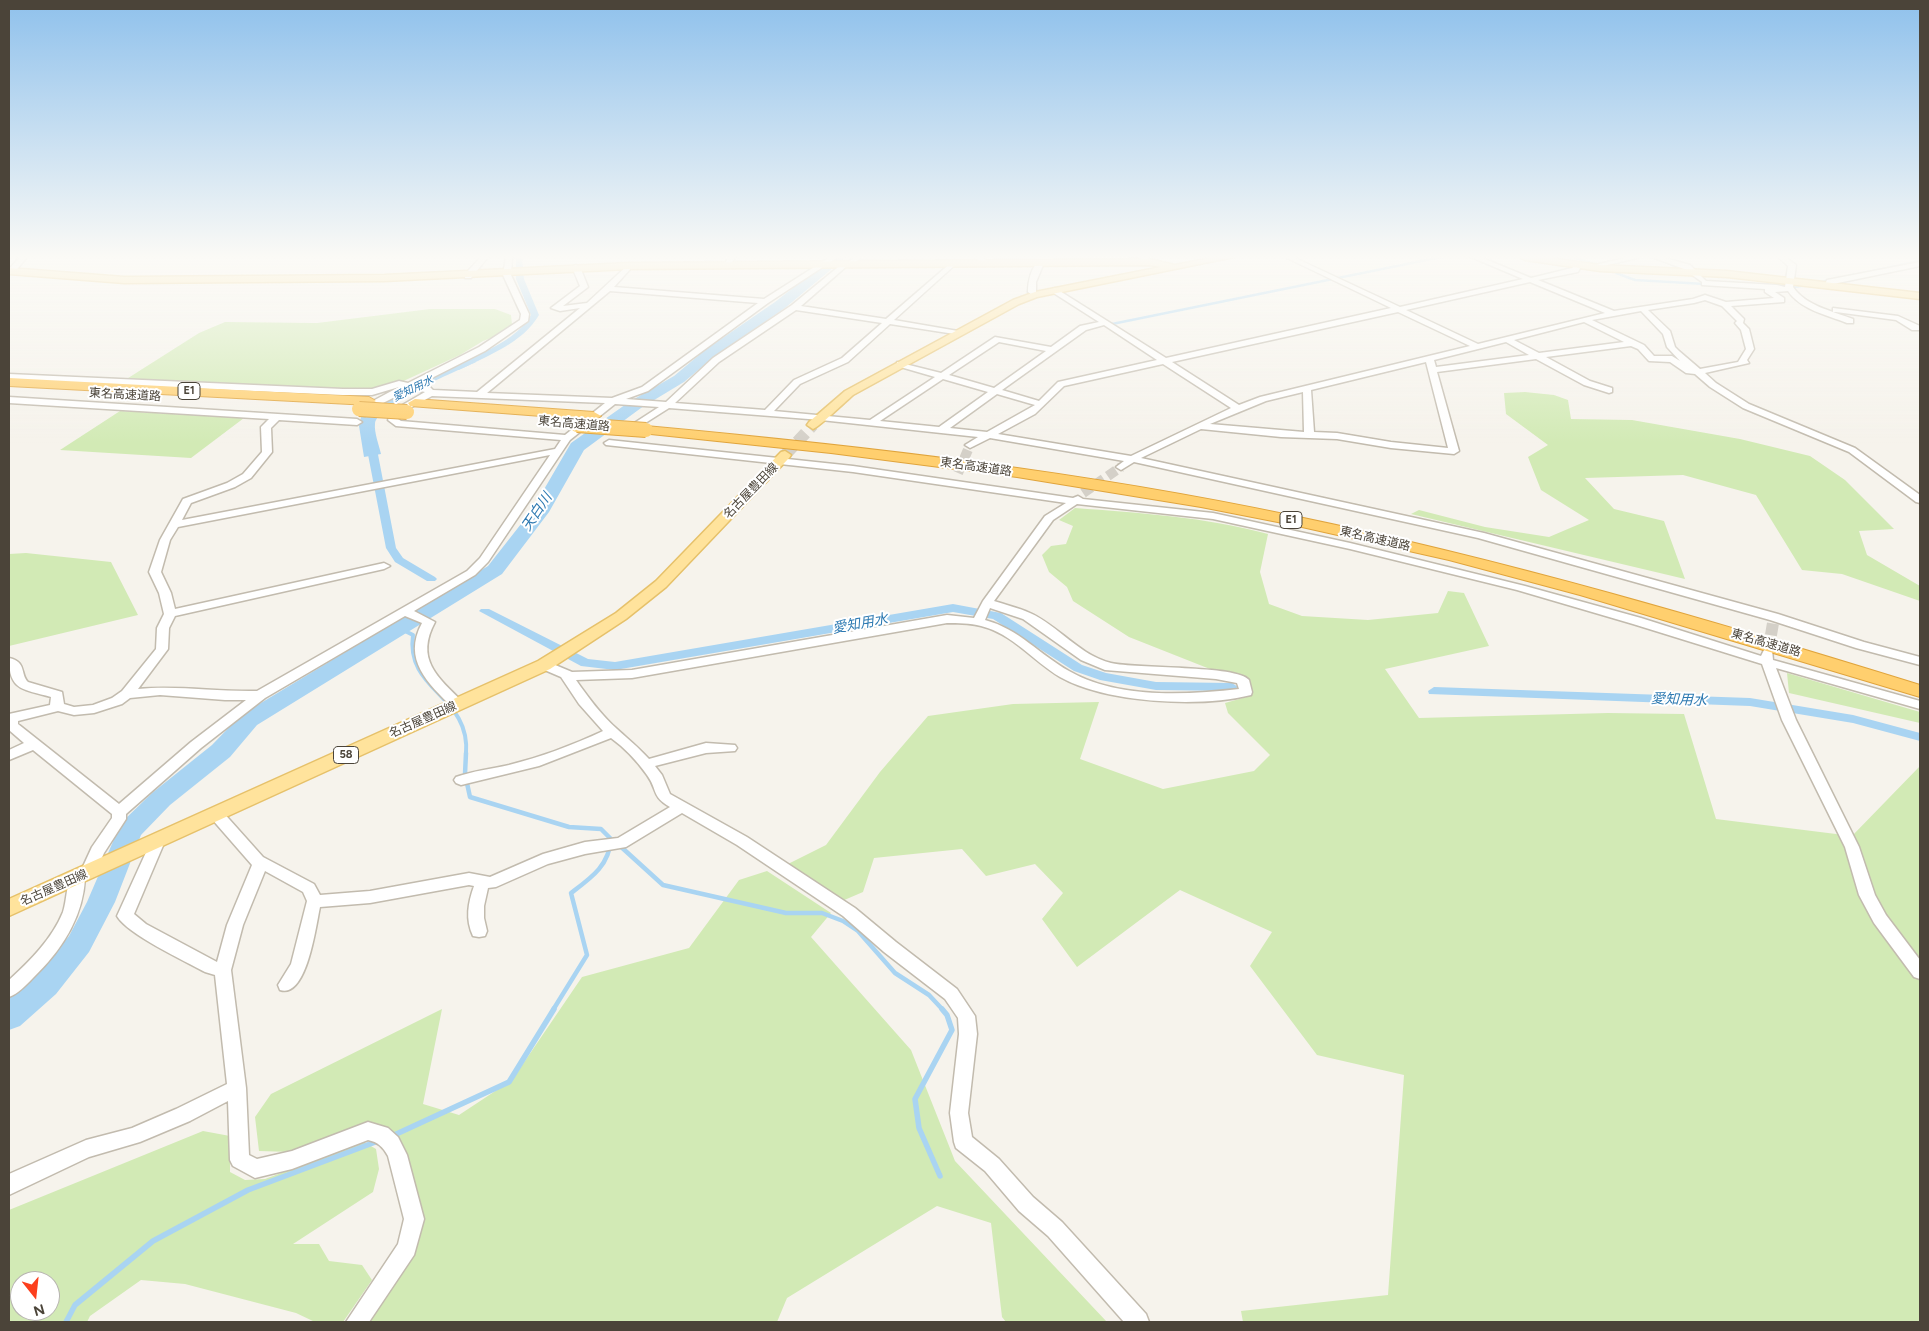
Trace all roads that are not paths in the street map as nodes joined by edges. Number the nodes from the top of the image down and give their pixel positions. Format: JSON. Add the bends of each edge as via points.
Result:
{"nodes":[{"id":1,"x":524,"y":319,"type":"edge"},
{"id":2,"x":571,"y":319,"type":"edge"},
{"id":3,"x":740,"y":319,"type":"edge"},
{"id":4,"x":777,"y":319,"type":"edge"},
{"id":5,"x":877,"y":319,"type":"edge"},
{"id":6,"x":984,"y":319,"type":"edge"},
{"id":7,"x":1099,"y":319,"type":"edge"},
{"id":8,"x":1358,"y":319,"type":"edge"},
{"id":9,"x":1420,"y":319,"type":"edge"},
{"id":10,"x":1592,"y":319,"type":"edge"},
{"id":11,"x":1654,"y":319,"type":"edge"},
{"id":12,"x":1739,"y":319,"type":"edge"},
{"id":13,"x":1845,"y":319,"type":"edge"},
{"id":14,"x":1900,"y":319,"type":"edge"},
{"id":15,"x":890,"y":321,"type":"junction"},
{"id":16,"x":1586,"y":321,"type":"junction"},
{"id":17,"x":1850,"y":321,"type":"dead end"},
{"id":18,"x":1105,"y":323,"type":"junction"},
{"id":19,"x":1920,"y":328,"type":"edge"},
{"id":20,"x":958,"y":333,"type":"junction"},
{"id":21,"x":1509,"y":340,"type":"junction"},
{"id":22,"x":1632,"y":343,"type":"junction"},
{"id":23,"x":1478,"y":346,"type":"junction"},
{"id":24,"x":1053,"y":350,"type":"junction"},
{"id":25,"x":1541,"y":357,"type":"junction"},
{"id":26,"x":1429,"y":358,"type":"junction"},
{"id":27,"x":1165,"y":361,"type":"junction"},
{"id":28,"x":900,"y":364,"type":"junction"},
{"id":29,"x":1434,"y":370,"type":"junction"},
{"id":30,"x":1699,"y":372,"type":"junction"},
{"id":31,"x":940,"y":376,"type":"junction"},
{"id":32,"x":9,"y":377,"type":"edge"},
{"id":33,"x":9,"y":382,"type":"edge"},
{"id":34,"x":410,"y":385,"type":"junction"},
{"id":35,"x":9,"y":388,"type":"edge"},
{"id":36,"x":1306,"y":388,"type":"junction"},
{"id":37,"x":1608,"y":390,"type":"dead end"},
{"id":38,"x":428,"y":391,"type":"junction"},
{"id":39,"x":995,"y":391,"type":"junction"},
{"id":40,"x":479,"y":395,"type":"junction"},
{"id":41,"x":9,"y":400,"type":"edge"},
{"id":42,"x":618,"y":402,"type":"junction"},
{"id":43,"x":1042,"y":404,"type":"junction"},
{"id":44,"x":668,"y":405,"type":"junction"},
{"id":45,"x":411,"y":408,"type":"junction"},
{"id":46,"x":1237,"y":408,"type":"junction"},
{"id":47,"x":362,"y":412,"type":"junction"},
{"id":48,"x":768,"y":412,"type":"junction"},
{"id":49,"x":277,"y":417,"type":"junction"},
{"id":50,"x":821,"y":417,"type":"junction"},
{"id":51,"x":872,"y":422,"type":"junction"},
{"id":52,"x":648,"y":425,"type":"junction"},
{"id":53,"x":813,"y":425,"type":"tunnel mouth"},
{"id":54,"x":1200,"y":426,"type":"junction"},
{"id":55,"x":941,"y":430,"type":"junction"},
{"id":56,"x":987,"y":435,"type":"junction"},
{"id":57,"x":1309,"y":435,"type":"junction"},
{"id":58,"x":567,"y":438,"type":"junction"},
{"id":59,"x":970,"y":446,"type":"tunnel mouth"},
{"id":60,"x":558,"y":451,"type":"junction"},
{"id":61,"x":782,"y":458,"type":"junction"},
{"id":62,"x":1132,"y":459,"type":"junction"},
{"id":63,"x":1121,"y":467,"type":"tunnel mouth"},
{"id":64,"x":1080,"y":497,"type":"junction"},
{"id":65,"x":1920,"y":500,"type":"edge"},
{"id":66,"x":175,"y":524,"type":"junction"},
{"id":67,"x":384,"y":566,"type":"dead end"},
{"id":68,"x":987,"y":603,"type":"junction"},
{"id":69,"x":406,"y":612,"type":"junction"},
{"id":70,"x":170,"y":614,"type":"junction"},
{"id":71,"x":978,"y":621,"type":"junction"},
{"id":72,"x":1917,"y":656,"type":"edge"},
{"id":73,"x":1768,"y":658,"type":"junction"},
{"id":74,"x":9,"y":662,"type":"edge"},
{"id":75,"x":546,"y":663,"type":"junction"},
{"id":76,"x":570,"y":676,"type":"junction"},
{"id":77,"x":1920,"y":678,"type":"edge"},
{"id":78,"x":1920,"y":691,"type":"edge"},
{"id":79,"x":127,"y":694,"type":"junction"},
{"id":80,"x":260,"y":695,"type":"junction"},
{"id":81,"x":458,"y":705,"type":"junction"},
{"id":82,"x":1920,"y":705,"type":"edge"},
{"id":83,"x":57,"y":706,"type":"junction"},
{"id":84,"x":10,"y":718,"type":"edge"},
{"id":85,"x":612,"y":732,"type":"junction"},
{"id":86,"x":33,"y":744,"type":"junction"},
{"id":87,"x":730,"y":748,"type":"dead end"},
{"id":88,"x":9,"y":756,"type":"edge"},
{"id":89,"x":647,"y":764,"type":"junction"},
{"id":90,"x":462,"y":780,"type":"dead end"},
{"id":91,"x":681,"y":807,"type":"junction"},
{"id":92,"x":119,"y":812,"type":"junction"},
{"id":93,"x":216,"y":814,"type":"junction"},
{"id":94,"x":150,"y":845,"type":"junction"},
{"id":95,"x":261,"y":862,"type":"junction"},
{"id":96,"x":87,"y":873,"type":"junction"},
{"id":97,"x":483,"y":882,"type":"junction"},
{"id":98,"x":315,"y":901,"type":"junction"},
{"id":99,"x":9,"y":908,"type":"edge"},
{"id":100,"x":479,"y":931,"type":"dead end"},
{"id":101,"x":223,"y":970,"type":"junction"},
{"id":102,"x":1920,"y":972,"type":"edge"},
{"id":103,"x":286,"y":985,"type":"dead end"},
{"id":104,"x":9,"y":990,"type":"edge"},
{"id":105,"x":237,"y":1088,"type":"junction"},
{"id":106,"x":9,"y":1186,"type":"edge"},
{"id":107,"x":357,"y":1322,"type":"edge"},
{"id":108,"x":1138,"y":1322,"type":"edge"}],
"edges":[{"from":1,"to":34,"type":"street","via":[[482,349]]},
{"from":2,"to":40,"type":"street"},
{"from":3,"to":42,"type":"street","via":[[645,389]]},
{"from":4,"to":44,"type":"street","via":[[716,360]]},
{"from":5,"to":15,"type":"street"},
{"from":6,"to":20,"type":"main road"},
{"from":7,"to":18,"type":"street"},
{"from":8,"to":27,"type":"street"},
{"from":9,"to":23,"type":"street"},
{"from":10,"to":16,"type":"street"},
{"from":11,"to":30,"type":"street","via":[[1668,333],[1676,353]]},
{"from":12,"to":30,"type":"street","via":[[1750,352],[1742,361],[1745,363]]},
{"from":13,"to":17,"type":"street"},
{"from":14,"to":19,"type":"street"},
{"from":15,"to":20,"type":"street"},
{"from":15,"to":48,"type":"street","via":[[845,360],[796,382]]},
{"from":16,"to":21,"type":"street"},
{"from":16,"to":22,"type":"street"},
{"from":18,"to":24,"type":"street","via":[[1084,328]]},
{"from":18,"to":27,"type":"street"},
{"from":20,"to":28,"type":"main road"},
{"from":21,"to":23,"type":"street"},
{"from":21,"to":25,"type":"street"},
{"from":22,"to":25,"type":"street"},
{"from":22,"to":30,"type":"street","via":[[1652,359],[1672,359],[1689,371]]},
{"from":23,"to":26,"type":"street"},
{"from":24,"to":31,"type":"street","via":[[1001,338]]},
{"from":24,"to":39,"type":"street"},
{"from":25,"to":29,"type":"street"},
{"from":25,"to":37,"type":"street","via":[[1587,383]]},
{"from":26,"to":29,"type":"street"},
{"from":26,"to":36,"type":"street"},
{"from":27,"to":43,"type":"street","via":[[1061,384]]},
{"from":27,"to":46,"type":"street"},
{"from":28,"to":31,"type":"street"},
{"from":28,"to":50,"type":"main road","via":[[849,393]]},
{"from":29,"to":57,"type":"street","via":[[1454,451]]},
{"from":30,"to":65,"type":"street","via":[[1746,406],[1852,450]]},
{"from":31,"to":39,"type":"street"},
{"from":31,"to":51,"type":"street"},
{"from":32,"to":34,"type":"street","via":[[343,392],[372,392],[399,384]]},
{"from":33,"to":47,"type":"highway","name":"東名高速道路","number":"E1"},
{"from":34,"to":38,"type":"street"},
{"from":34,"to":47,"type":"street"},
{"from":35,"to":47,"type":"highway","name":"東名高速道路","number":"E1"},
{"from":36,"to":46,"type":"street"},
{"from":36,"to":57,"type":"street"},
{"from":38,"to":40,"type":"street"},
{"from":38,"to":58,"type":"street","via":[[395,413],[393,420],[399,424]]},
{"from":39,"to":43,"type":"street"},
{"from":39,"to":55,"type":"street"},
{"from":40,"to":42,"type":"street"},
{"from":41,"to":49,"type":"street"},
{"from":42,"to":44,"type":"street"},
{"from":42,"to":58,"type":"street"},
{"from":43,"to":56,"type":"street"},
{"from":44,"to":48,"type":"street"},
{"from":44,"to":61,"type":"street","via":[[609,443]]},
{"from":45,"to":47,"type":"highway","name":"東名高速道路","number":"E1","bridge":true},
{"from":45,"to":52,"type":"highway","name":"東名高速道路","number":"E1","bridge":true,"via":[[577,425]]},
{"from":45,"to":52,"type":"highway","name":"東名高速道路","number":"E1","via":[[594,416]]},
{"from":46,"to":54,"type":"street"},
{"from":47,"to":49,"type":"street"},
{"from":48,"to":50,"type":"street"},
{"from":49,"to":66,"type":"street","via":[[266,427],[267,452],[247,476],[187,501]]},
{"from":50,"to":51,"type":"street"},
{"from":50,"to":53,"type":"main road"},
{"from":51,"to":55,"type":"street"},
{"from":52,"to":77,"type":"highway","name":"東名高速道路","number":"E1","via":[[1049,466],[1226,496],[1538,568],[1792,638]]},
{"from":52,"to":78,"type":"highway","name":"東名高速道路","number":"E1","via":[[1015,472],[1291,520],[1546,580]]},
{"from":54,"to":57,"type":"street"},
{"from":54,"to":62,"type":"street"},
{"from":55,"to":56,"type":"street"},
{"from":56,"to":59,"type":"street"},
{"from":56,"to":62,"type":"street"},
{"from":58,"to":60,"type":"street"},
{"from":60,"to":66,"type":"street"},
{"from":60,"to":69,"type":"street","via":[[480,565]]},
{"from":61,"to":64,"type":"street","via":[[853,469],[956,478]]},
{"from":61,"to":75,"type":"main road","name":"名古屋豊田線","number":"58","via":[[661,584],[621,616]]},
{"from":62,"to":63,"type":"street"},
{"from":62,"to":72,"type":"street","via":[[1480,536]]},
{"from":64,"to":68,"type":"street","via":[[1050,518]]},
{"from":64,"to":73,"type":"street","via":[[1206,515],[1350,546],[1521,588]]},
{"from":66,"to":70,"type":"street","via":[[155,572]]},
{"from":67,"to":70,"type":"street"},
{"from":68,"to":71,"type":"street"},
{"from":68,"to":71,"type":"street","via":[[1027,616],[1085,657],[1109,668],[1216,675],[1243,680],[1246,692],[1135,695],[1098,689],[1064,674],[1003,630]]},
{"from":69,"to":80,"type":"street"},
{"from":69,"to":81,"type":"street","via":[[428,622],[419,654],[426,672]]},
{"from":70,"to":79,"type":"street","via":[[163,628],[162,649]]},
{"from":71,"to":76,"type":"street","via":[[947,619],[632,674]]},
{"from":73,"to":82,"type":"street"},
{"from":73,"to":102,"type":"street","via":[[1787,716],[1852,847],[1867,895],[1880,919]]},
{"from":74,"to":83,"type":"street","via":[[18,670],[18,680],[23,685],[57,695]]},
{"from":75,"to":76,"type":"street"},
{"from":75,"to":81,"type":"main road","name":"名古屋豊田線","number":"58"},
{"from":76,"to":85,"type":"street","via":[[567,676],[584,701]]},
{"from":79,"to":80,"type":"street","via":[[160,691]]},
{"from":79,"to":83,"type":"street","via":[[117,701],[83,711]]},
{"from":80,"to":92,"type":"street"},
{"from":81,"to":93,"type":"main road","name":"名古屋豊田線","number":"58"},
{"from":83,"to":84,"type":"street"},
{"from":84,"to":86,"type":"street","via":[[12,726]]},
{"from":85,"to":89,"type":"street"},
{"from":85,"to":90,"type":"street","via":[[580,747]]},
{"from":86,"to":88,"type":"street"},
{"from":86,"to":92,"type":"street"},
{"from":87,"to":89,"type":"street","via":[[706,748]]},
{"from":89,"to":91,"type":"street","via":[[664,797]]},
{"from":91,"to":97,"type":"street","via":[[616,844],[558,856],[491,883]]},
{"from":91,"to":108,"type":"street","via":[[742,841],[849,912],[951,994],[966,1016],[968,1034],[959,1113],[963,1142],[992,1165]]},
{"from":92,"to":96,"type":"street","via":[[119,819],[97,851]]},
{"from":93,"to":94,"type":"main road","name":"名古屋豊田線","number":"58"},
{"from":93,"to":95,"type":"street"},
{"from":94,"to":96,"type":"main road","name":"名古屋豊田線","number":"58"},
{"from":94,"to":101,"type":"street","via":[[125,916],[140,928],[211,967]]},
{"from":95,"to":98,"type":"street","via":[[309,888]]},
{"from":95,"to":101,"type":"street","via":[[235,925]]},
{"from":96,"to":99,"type":"main road","name":"名古屋豊田線","number":"58"},
{"from":96,"to":104,"type":"street","via":[[65,926],[44,956]]},
{"from":97,"to":98,"type":"street","via":[[468,880],[370,897]]},
{"from":97,"to":100,"type":"street","via":[[474,908]]},
{"from":98,"to":103,"type":"street","via":[[298,966]]},
{"from":101,"to":105,"type":"street"},
{"from":105,"to":106,"type":"street","via":[[134,1136],[86,1149]]},
{"from":105,"to":107,"type":"street","via":[[240,1160],[254,1169],[292,1160],[368,1131],[382,1134],[391,1143],[414,1219],[408,1248]]}]}
